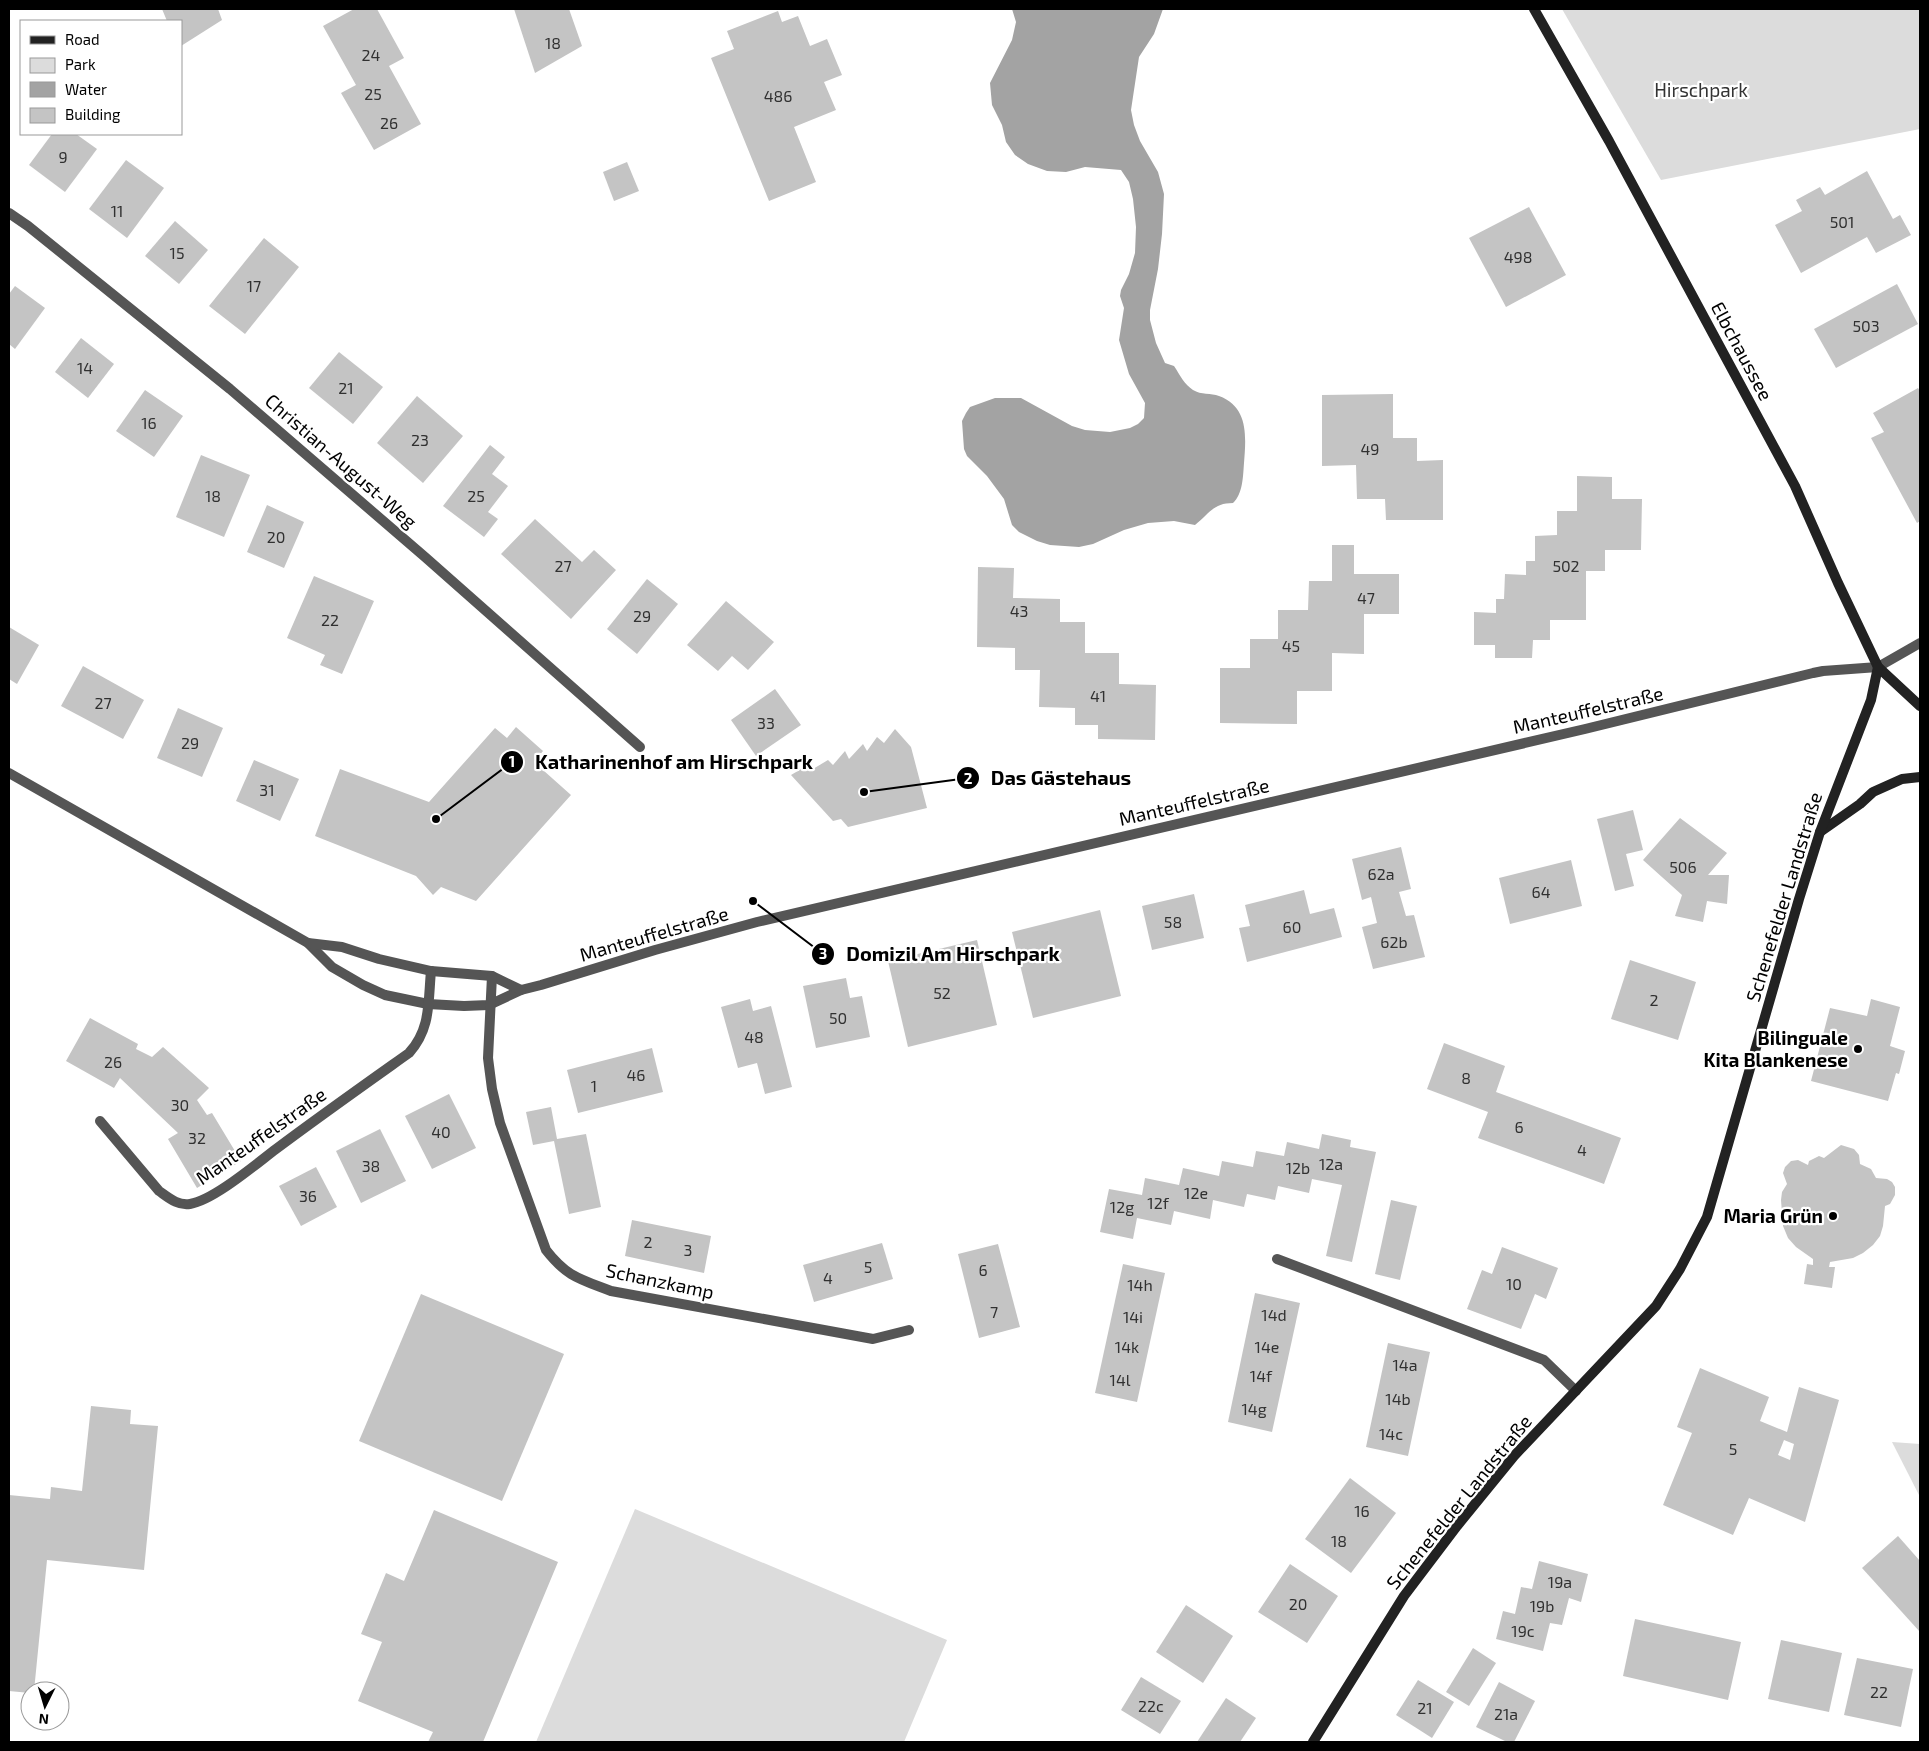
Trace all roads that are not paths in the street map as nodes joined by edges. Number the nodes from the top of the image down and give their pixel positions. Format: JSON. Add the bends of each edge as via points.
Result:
{"nodes":[{"id":1,"x":1534,"y":9,"type":"edge"},
{"id":2,"x":9,"y":213,"type":"edge"},
{"id":3,"x":1920,"y":643,"type":"edge"},
{"id":4,"x":1878,"y":667,"type":"junction"},
{"id":5,"x":1920,"y":706,"type":"edge"},
{"id":6,"x":640,"y":747,"type":"dead end"},
{"id":7,"x":9,"y":773,"type":"edge"},
{"id":8,"x":1920,"y":777,"type":"edge"},
{"id":9,"x":1820,"y":832,"type":"junction"},
{"id":10,"x":308,"y":943,"type":"junction"},
{"id":11,"x":430,"y":971,"type":"junction"},
{"id":12,"x":492,"y":976,"type":"junction"},
{"id":13,"x":521,"y":990,"type":"junction"},
{"id":14,"x":428,"y":1004,"type":"junction"},
{"id":15,"x":489,"y":1005,"type":"junction"},
{"id":16,"x":100,"y":1121,"type":"dead end"},
{"id":17,"x":1277,"y":1259,"type":"dead end"},
{"id":18,"x":909,"y":1330,"type":"dead end"},
{"id":19,"x":1576,"y":1391,"type":"junction"},
{"id":20,"x":1313,"y":1742,"type":"edge"}],
"edges":[{"from":1,"to":4,"type":"main road","name":"Elbchaussee","via":[[1795,486]]},
{"from":2,"to":6,"type":"street","name":"Christian-August-Weg","via":[[230,389]]},
{"from":3,"to":4,"type":"street"},
{"from":4,"to":5,"type":"main road","name":"Elbchaussee"},
{"from":4,"to":9,"type":"main road","name":"Schenefelder Landstraße","via":[[1871,700]]},
{"from":4,"to":13,"type":"street","name":"Manteuffelstraße","via":[[1823,670],[1737,693],[757,922]]},
{"from":7,"to":10,"type":"street","name":"Manteuffelstraße"},
{"from":8,"to":9,"type":"main road","via":[[1902,779],[1873,792]]},
{"from":9,"to":19,"type":"main road","name":"Schenefelder Landstraße","via":[[1707,1217],[1656,1306]]},
{"from":10,"to":11,"type":"street","name":"Manteuffelstraße","via":[[342,947]]},
{"from":10,"to":14,"type":"street","name":"Manteuffelstraße","via":[[332,967],[363,985],[385,995]]},
{"from":11,"to":12,"type":"street","name":"Manteuffelstraße"},
{"from":11,"to":14,"type":"street","name":"Manteuffelstraße"},
{"from":12,"to":13,"type":"street","name":"Manteuffelstraße"},
{"from":12,"to":15,"type":"street","name":"Schanzkamp"},
{"from":13,"to":15,"type":"street","name":"Manteuffelstraße"},
{"from":14,"to":15,"type":"street","name":"Manteuffelstraße"},
{"from":14,"to":16,"type":"street","name":"Manteuffelstraße","via":[[423,1035],[408,1053],[249,1171],[192,1204],[171,1200],[160,1191]]},
{"from":15,"to":18,"type":"street","name":"Schanzkamp","via":[[488,1058],[500,1123],[546,1250],[559,1266],[575,1277],[611,1291],[872,1339]]},
{"from":17,"to":19,"type":"street","via":[[1544,1360]]},
{"from":19,"to":20,"type":"main road","name":"Schenefelder Landstraße","via":[[1514,1456],[1404,1596]]}]}
